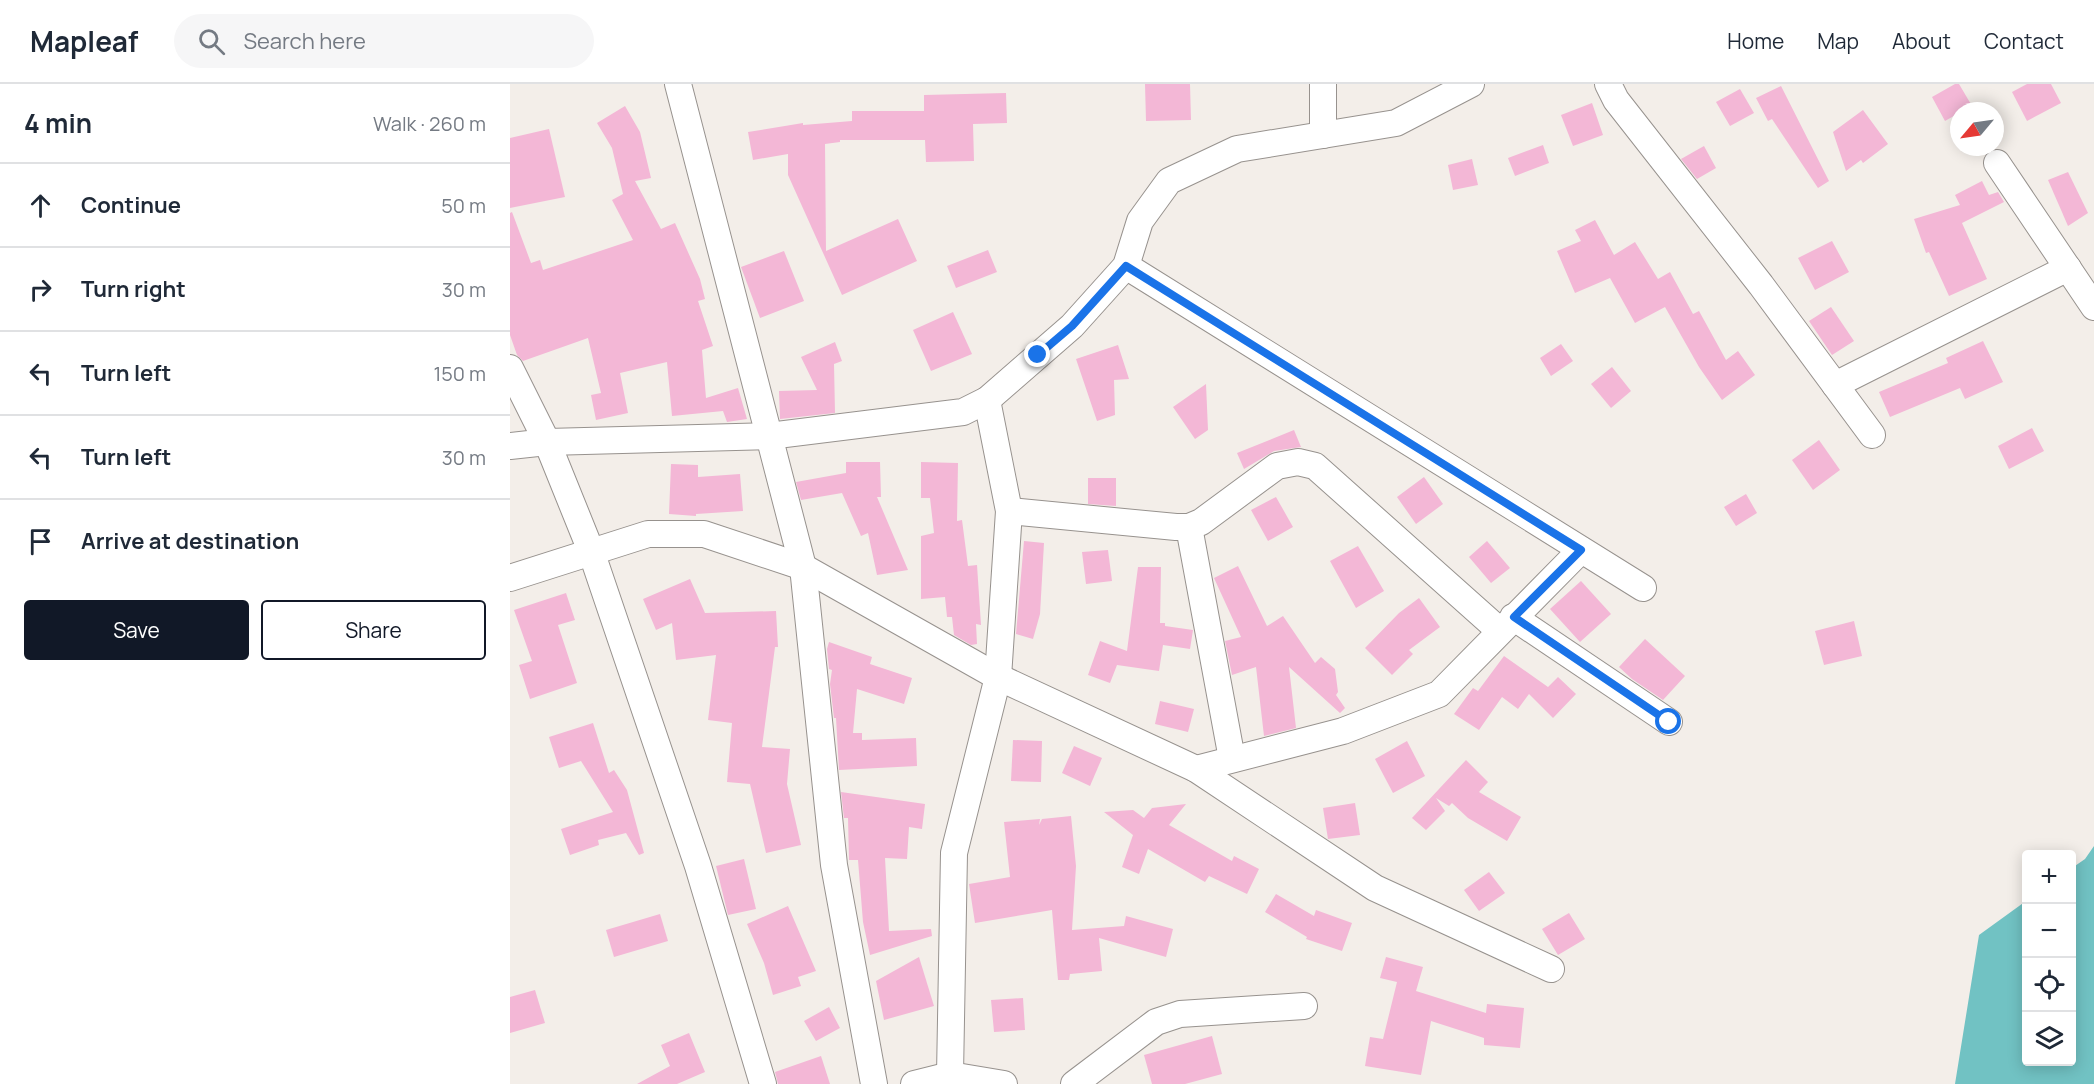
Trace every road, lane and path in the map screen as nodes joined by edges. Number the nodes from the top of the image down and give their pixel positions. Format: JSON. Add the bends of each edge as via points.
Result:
{"nodes":[{"id":1,"x":678,"y":84,"type":"edge"},
{"id":2,"x":1323,"y":84,"type":"edge"},
{"id":3,"x":1471,"y":84,"type":"edge"},
{"id":4,"x":1608,"y":84,"type":"edge"},
{"id":5,"x":1323,"y":135,"type":"junction"},
{"id":6,"x":1996,"y":163,"type":"dead end"},
{"id":7,"x":1126,"y":266,"type":"junction"},
{"id":8,"x":2068,"y":268,"type":"junction"},
{"id":9,"x":2094,"y":308,"type":"edge"},
{"id":10,"x":510,"y":368,"type":"edge"},
{"id":11,"x":1835,"y":385,"type":"junction"},
{"id":12,"x":987,"y":399,"type":"junction"},
{"id":13,"x":1872,"y":435,"type":"dead end"},
{"id":14,"x":769,"y":436,"type":"junction"},
{"id":15,"x":547,"y":442,"type":"junction"},
{"id":16,"x":510,"y":446,"type":"edge"},
{"id":17,"x":1009,"y":511,"type":"junction"},
{"id":18,"x":1189,"y":527,"type":"junction"},
{"id":19,"x":1581,"y":550,"type":"junction"},
{"id":20,"x":591,"y":551,"type":"junction"},
{"id":21,"x":803,"y":567,"type":"junction"},
{"id":22,"x":510,"y":578,"type":"edge"},
{"id":23,"x":1643,"y":588,"type":"dead end"},
{"id":24,"x":1507,"y":624,"type":"junction"},
{"id":25,"x":998,"y":677,"type":"junction"},
{"id":26,"x":1669,"y":722,"type":"dead end"},
{"id":27,"x":1232,"y":759,"type":"junction"},
{"id":28,"x":1196,"y":769,"type":"junction"},
{"id":29,"x":1551,"y":969,"type":"dead end"},
{"id":30,"x":1304,"y":1005,"type":"dead end"},
{"id":31,"x":950,"y":1075,"type":"junction"},
{"id":32,"x":763,"y":1084,"type":"edge"},
{"id":33,"x":874,"y":1084,"type":"edge"},
{"id":34,"x":914,"y":1084,"type":"edge"},
{"id":35,"x":1004,"y":1084,"type":"edge"},
{"id":36,"x":1074,"y":1084,"type":"edge"}],
"edges":[{"from":1,"to":14,"type":"street"},
{"from":2,"to":5,"type":"street"},
{"from":3,"to":5,"type":"street","via":[[1396,123]]},
{"from":4,"to":11,"type":"street","via":[[1616,100]]},
{"from":5,"to":7,"type":"street","via":[[1236,149],[1169,182],[1140,221]]},
{"from":6,"to":8,"type":"street"},
{"from":7,"to":12,"type":"street","via":[[1072,326]]},
{"from":7,"to":19,"type":"street"},
{"from":8,"to":9,"type":"street"},
{"from":8,"to":11,"type":"street"},
{"from":10,"to":15,"type":"street"},
{"from":11,"to":13,"type":"street"},
{"from":12,"to":14,"type":"street","via":[[963,412]]},
{"from":12,"to":17,"type":"street"},
{"from":14,"to":15,"type":"street"},
{"from":14,"to":21,"type":"street"},
{"from":15,"to":16,"type":"street"},
{"from":15,"to":20,"type":"street"},
{"from":17,"to":18,"type":"street"},
{"from":17,"to":25,"type":"street"},
{"from":18,"to":24,"type":"street","via":[[1277,466],[1298,462],[1315,466]]},
{"from":18,"to":27,"type":"street"},
{"from":19,"to":23,"type":"street"},
{"from":19,"to":24,"type":"street"},
{"from":20,"to":21,"type":"street","via":[[648,534],[704,534]]},
{"from":20,"to":22,"type":"street"},
{"from":20,"to":32,"type":"street","via":[[698,866]]},
{"from":21,"to":25,"type":"street"},
{"from":21,"to":33,"type":"street","via":[[834,865]]},
{"from":24,"to":26,"type":"street"},
{"from":24,"to":27,"type":"street","via":[[1439,694],[1343,730]]},
{"from":25,"to":28,"type":"street"},
{"from":25,"to":31,"type":"street","via":[[954,853]]},
{"from":27,"to":28,"type":"street"},
{"from":28,"to":29,"type":"street","via":[[1375,888]]},
{"from":30,"to":36,"type":"street","via":[[1180,1014],[1156,1022]]},
{"from":31,"to":34,"type":"street"},
{"from":31,"to":35,"type":"street"}]}
